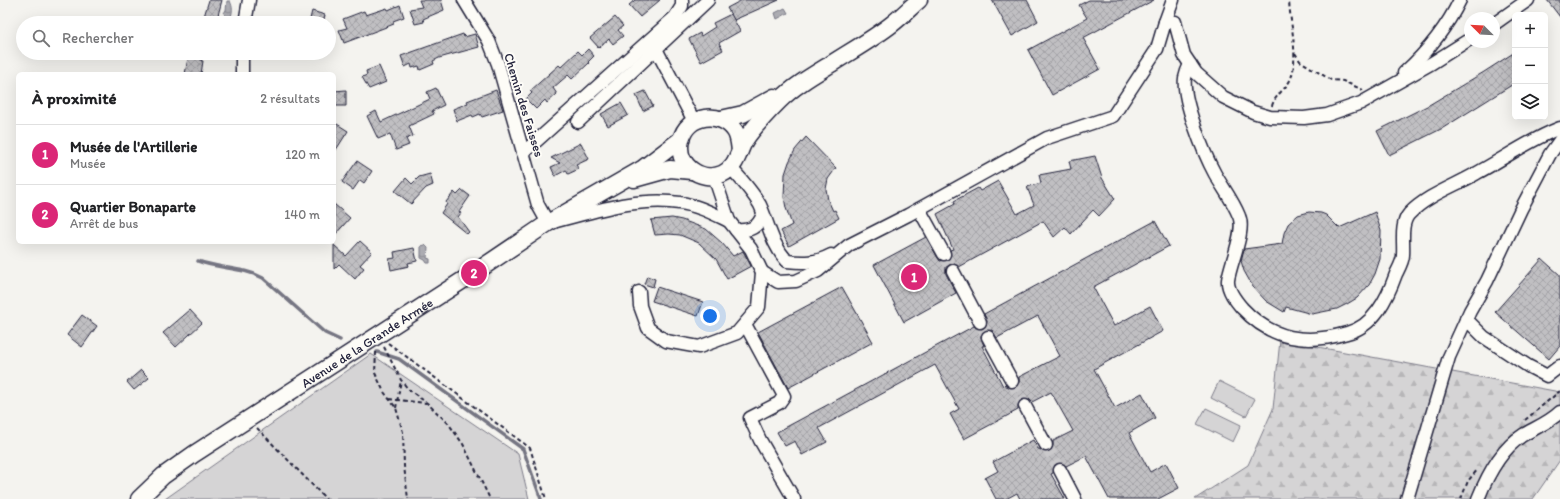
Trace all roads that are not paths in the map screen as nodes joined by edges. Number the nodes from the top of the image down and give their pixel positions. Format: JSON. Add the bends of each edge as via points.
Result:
{"nodes":[{"id":1,"x":249,"y":0,"type":"edge"},
{"id":2,"x":464,"y":0,"type":"edge"},
{"id":3,"x":682,"y":0,"type":"edge"},
{"id":4,"x":708,"y":0,"type":"edge"},
{"id":5,"x":919,"y":0,"type":"edge"},
{"id":6,"x":1173,"y":0,"type":"edge"},
{"id":7,"x":1460,"y":0,"type":"edge"},
{"id":8,"x":1528,"y":0,"type":"edge"},
{"id":9,"x":246,"y":16,"type":"edge"},
{"id":10,"x":1500,"y":20,"type":"edge"},
{"id":11,"x":1165,"y":22,"type":"junction"},
{"id":12,"x":1464,"y":43,"type":"edge"},
{"id":13,"x":656,"y":49,"type":"junction"},
{"id":14,"x":242,"y":60,"type":"edge"},
{"id":15,"x":1190,"y":64,"type":"junction"},
{"id":16,"x":242,"y":72,"type":"edge"},
{"id":17,"x":1392,"y":85,"type":"junction"},
{"id":18,"x":787,"y":93,"type":"junction"},
{"id":19,"x":721,"y":119,"type":"junction"},
{"id":20,"x":694,"y":121,"type":"junction"},
{"id":21,"x":578,"y":122,"type":"dead end"},
{"id":22,"x":1560,"y":128,"type":"edge"},
{"id":23,"x":680,"y":140,"type":"junction"},
{"id":24,"x":1560,"y":140,"type":"edge"},
{"id":25,"x":740,"y":151,"type":"junction"},
{"id":26,"x":523,"y":153,"type":"junction"},
{"id":27,"x":731,"y":168,"type":"junction"},
{"id":28,"x":692,"y":171,"type":"junction"},
{"id":29,"x":714,"y":176,"type":"junction"},
{"id":30,"x":599,"y":193,"type":"junction"},
{"id":31,"x":919,"y":209,"type":"junction"},
{"id":32,"x":763,"y":214,"type":"junction"},
{"id":33,"x":548,"y":223,"type":"junction"},
{"id":34,"x":733,"y":226,"type":"junction"},
{"id":35,"x":849,"y":245,"type":"junction"},
{"id":36,"x":944,"y":254,"type":"tunnel mouth"},
{"id":37,"x":953,"y":270,"type":"tunnel mouth"},
{"id":38,"x":762,"y":272,"type":"junction"},
{"id":39,"x":638,"y":292,"type":"dead end"},
{"id":40,"x":1466,"y":319,"type":"junction"},
{"id":41,"x":980,"y":322,"type":"tunnel mouth"},
{"id":42,"x":745,"y":324,"type":"junction"},
{"id":43,"x":988,"y":337,"type":"tunnel mouth"},
{"id":44,"x":1560,"y":366,"type":"edge"},
{"id":45,"x":1012,"y":381,"type":"tunnel mouth"},
{"id":46,"x":1025,"y":406,"type":"tunnel mouth"},
{"id":47,"x":1559,"y":415,"type":"edge"},
{"id":48,"x":1046,"y":445,"type":"tunnel mouth"},
{"id":49,"x":1060,"y":470,"type":"tunnel mouth"},
{"id":50,"x":139,"y":499,"type":"edge"},
{"id":51,"x":794,"y":499,"type":"edge"},
{"id":52,"x":1076,"y":499,"type":"edge"},
{"id":53,"x":1407,"y":499,"type":"edge"},
{"id":54,"x":1478,"y":499,"type":"edge"}],
"edges":[{"from":1,"to":9,"type":"street"},
{"from":2,"to":26,"type":"street","name":"Chemin des Faisses","via":[[489,41],[498,64]]},
{"from":3,"to":26,"type":"street","via":[[682,6],[675,17]]},
{"from":4,"to":13,"type":"street"},
{"from":5,"to":18,"type":"street","via":[[892,24]]},
{"from":6,"to":11,"type":"street"},
{"from":7,"to":17,"type":"street","via":[[1437,36],[1416,62]]},
{"from":8,"to":10,"type":"street"},
{"from":11,"to":15,"type":"street","via":[[1175,22],[1184,55]]},
{"from":11,"to":31,"type":"street","via":[[1157,49],[1113,116],[1047,138]]},
{"from":12,"to":17,"type":"street"},
{"from":13,"to":20,"type":"street"},
{"from":13,"to":21,"type":"street"},
{"from":14,"to":16,"type":"street"},
{"from":15,"to":17,"type":"street","via":[[1196,74],[1223,97],[1253,112],[1270,117],[1304,118],[1327,114],[1361,102]]},
{"from":15,"to":22,"type":"street","via":[[1185,77],[1188,102],[1200,139],[1209,162],[1240,218],[1239,235],[1228,283],[1235,300],[1258,323],[1277,334],[1304,339],[1325,338],[1359,330],[1376,314],[1388,296],[1403,257],[1403,231],[1407,216],[1423,202],[1515,150]]},
{"from":18,"to":19,"type":"street","via":[[779,94],[743,114]]},
{"from":18,"to":25,"type":"street","via":[[758,122]]},
{"from":19,"to":20,"type":"street","via":[[712,117]]},
{"from":19,"to":25,"type":"street","via":[[730,124],[736,132]]},
{"from":20,"to":23,"type":"street"},
{"from":23,"to":28,"type":"street","via":[[681,157]]},
{"from":23,"to":30,"type":"street","name":"Avenue de la Grande Armée","via":[[642,169]]},
{"from":24,"to":40,"type":"street","via":[[1536,180]]},
{"from":25,"to":27,"type":"street"},
{"from":26,"to":33,"type":"street","name":"Chemin des Faisses","via":[[538,205]]},
{"from":27,"to":29,"type":"street"},
{"from":27,"to":32,"type":"street","via":[[748,186]]},
{"from":28,"to":29,"type":"street"},
{"from":28,"to":30,"type":"street","name":"Avenue de la Grande Armée","via":[[670,170],[641,176]]},
{"from":29,"to":34,"type":"street"},
{"from":30,"to":33,"type":"street","name":"Avenue de la Grande Armée"},
{"from":31,"to":35,"type":"street"},
{"from":31,"to":36,"type":"street"},
{"from":32,"to":34,"type":"street","via":[[754,228],[747,230]]},
{"from":32,"to":35,"type":"street","via":[[772,238],[787,262],[820,261]]},
{"from":33,"to":34,"type":"street","via":[[648,201],[681,203],[714,214]]},
{"from":33,"to":50,"type":"street","name":"Avenue de la Grande Armée","via":[[163,476]]},
{"from":34,"to":38,"type":"street","via":[[751,249]]},
{"from":35,"to":38,"type":"street","via":[[818,271],[796,281],[778,282]]},
{"from":37,"to":41,"type":"street"},
{"from":38,"to":42,"type":"street","via":[[759,307]]},
{"from":39,"to":42,"type":"street","via":[[648,328],[666,341],[699,347],[737,334]]},
{"from":40,"to":44,"type":"street","via":[[1484,337],[1547,376]]},
{"from":40,"to":53,"type":"street","via":[[1449,357]]},
{"from":42,"to":51,"type":"street","via":[[784,396],[779,403],[750,418]]},
{"from":43,"to":45,"type":"street"},
{"from":46,"to":48,"type":"street"},
{"from":47,"to":54,"type":"street","via":[[1521,436],[1505,452]]},
{"from":49,"to":52,"type":"street"}]}
